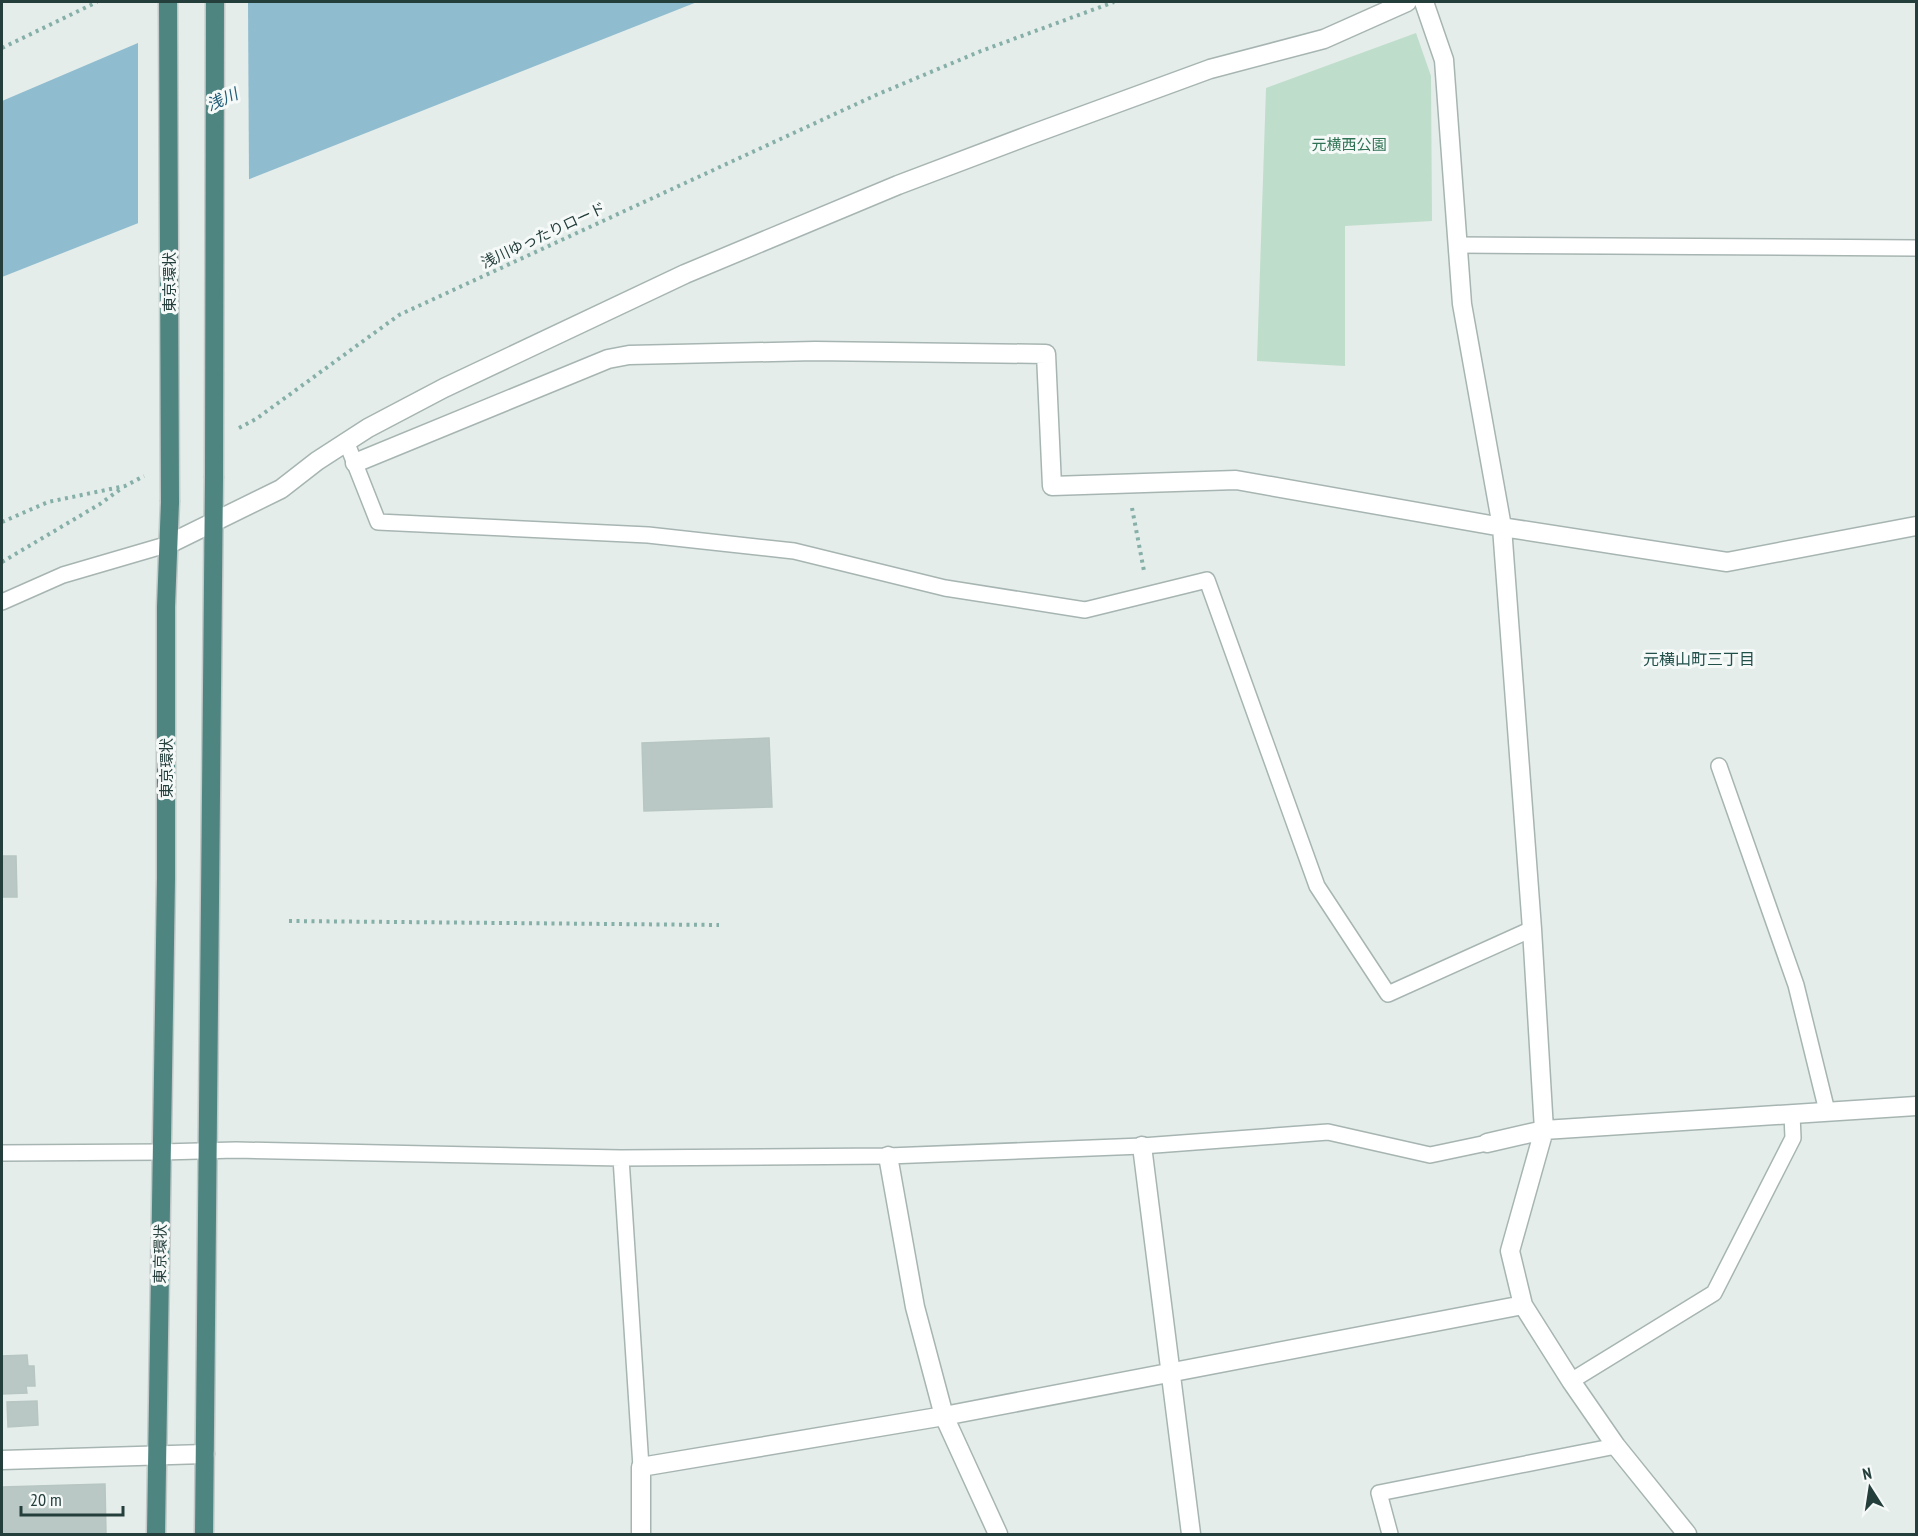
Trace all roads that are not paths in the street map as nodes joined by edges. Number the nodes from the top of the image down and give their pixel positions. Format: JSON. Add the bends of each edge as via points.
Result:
{"nodes":[{"id":1,"x":168,"y":2,"type":"edge"},
{"id":2,"x":215,"y":2,"type":"edge"},
{"id":3,"x":1407,"y":2,"type":"edge"},
{"id":4,"x":1424,"y":2,"type":"edge"},
{"id":5,"x":1457,"y":245,"type":"junction"},
{"id":6,"x":1917,"y":248,"type":"edge"},
{"id":7,"x":346,"y":441,"type":"junction"},
{"id":8,"x":355,"y":464,"type":"junction"},
{"id":9,"x":215,"y":523,"type":"junction"},
{"id":10,"x":1917,"y":526,"type":"edge"},
{"id":11,"x":1502,"y":527,"type":"junction"},
{"id":12,"x":169,"y":544,"type":"junction"},
{"id":13,"x":2,"y":602,"type":"edge"},
{"id":14,"x":1719,"y":766,"type":"dead end"},
{"id":15,"x":1532,"y":930,"type":"junction"},
{"id":16,"x":1917,"y":1106,"type":"edge"},
{"id":17,"x":1827,"y":1111,"type":"junction"},
{"id":18,"x":1792,"y":1114,"type":"junction"},
{"id":19,"x":1544,"y":1130,"type":"junction"},
{"id":20,"x":1487,"y":1143,"type":"joint"},
{"id":21,"x":1142,"y":1146,"type":"junction"},
{"id":22,"x":209,"y":1151,"type":"junction"},
{"id":23,"x":2,"y":1152,"type":"edge"},
{"id":24,"x":162,"y":1152,"type":"junction"},
{"id":25,"x":888,"y":1156,"type":"junction"},
{"id":26,"x":621,"y":1158,"type":"junction"},
{"id":27,"x":1523,"y":1305,"type":"junction"},
{"id":28,"x":1171,"y":1374,"type":"junction"},
{"id":29,"x":1571,"y":1381,"type":"junction"},
{"id":30,"x":944,"y":1416,"type":"junction"},
{"id":31,"x":1616,"y":1446,"type":"junction"},
{"id":32,"x":205,"y":1454,"type":"junction"},
{"id":33,"x":157,"y":1455,"type":"junction"},
{"id":34,"x":2,"y":1460,"type":"edge"},
{"id":35,"x":641,"y":1467,"type":"junction"},
{"id":36,"x":156,"y":1534,"type":"edge"},
{"id":37,"x":204,"y":1534,"type":"edge"},
{"id":38,"x":641,"y":1534,"type":"edge"},
{"id":39,"x":998,"y":1534,"type":"edge"},
{"id":40,"x":1191,"y":1534,"type":"edge"},
{"id":41,"x":1390,"y":1534,"type":"edge"},
{"id":42,"x":1687,"y":1534,"type":"edge"}],
"edges":[{"from":1,"to":12,"type":"highway","name":"東京環状","bridge":true},
{"from":2,"to":9,"type":"highway","bridge":true},
{"from":3,"to":7,"type":"street","via":[[1324,39],[1210,69],[775,235],[444,388]]},
{"from":4,"to":5,"type":"street","via":[[1444,60]]},
{"from":5,"to":6,"type":"lane"},
{"from":5,"to":11,"type":"street","via":[[1462,304]]},
{"from":7,"to":8,"type":"lane"},
{"from":7,"to":9,"type":"street","via":[[281,489]]},
{"from":8,"to":11,"type":"street","via":[[608,358],[815,351],[1046,354],[1052,486],[1236,480]]},
{"from":8,"to":15,"type":"lane","via":[[378,522],[648,536],[794,551],[945,588],[1085,610],[1207,580],[1317,886],[1388,994]]},
{"from":9,"to":12,"type":"street"},
{"from":9,"to":22,"type":"highway"},
{"from":10,"to":11,"type":"street","via":[[1727,562]]},
{"from":11,"to":15,"type":"street"},
{"from":12,"to":13,"type":"lane","via":[[63,575]]},
{"from":12,"to":24,"type":"highway","name":"東京環状"},
{"from":14,"to":17,"type":"lane","via":[[1796,985]]},
{"from":15,"to":19,"type":"street"},
{"from":16,"to":17,"type":"street"},
{"from":17,"to":18,"type":"street"},
{"from":18,"to":19,"type":"street"},
{"from":18,"to":29,"type":"lane","via":[[1792,1138],[1714,1293]]},
{"from":19,"to":20,"type":"street"},
{"from":19,"to":27,"type":"street","via":[[1510,1251]]},
{"from":20,"to":21,"type":"lane","via":[[1430,1155],[1328,1132]]},
{"from":21,"to":25,"type":"lane"},
{"from":21,"to":28,"type":"street"},
{"from":22,"to":24,"type":"lane"},
{"from":22,"to":26,"type":"lane"},
{"from":22,"to":32,"type":"highway"},
{"from":23,"to":24,"type":"lane"},
{"from":24,"to":33,"type":"highway","name":"東京環状"},
{"from":25,"to":26,"type":"lane"},
{"from":25,"to":30,"type":"street","via":[[915,1307]]},
{"from":26,"to":35,"type":"lane"},
{"from":27,"to":28,"type":"street"},
{"from":27,"to":29,"type":"street"},
{"from":28,"to":30,"type":"street"},
{"from":28,"to":40,"type":"street"},
{"from":29,"to":31,"type":"street"},
{"from":30,"to":35,"type":"street"},
{"from":30,"to":39,"type":"street"},
{"from":31,"to":41,"type":"lane","via":[[1379,1493]]},
{"from":31,"to":42,"type":"street"},
{"from":32,"to":33,"type":"street"},
{"from":32,"to":37,"type":"highway"},
{"from":33,"to":34,"type":"street"},
{"from":33,"to":36,"type":"highway","name":"東京環状"},
{"from":35,"to":38,"type":"street"}]}
